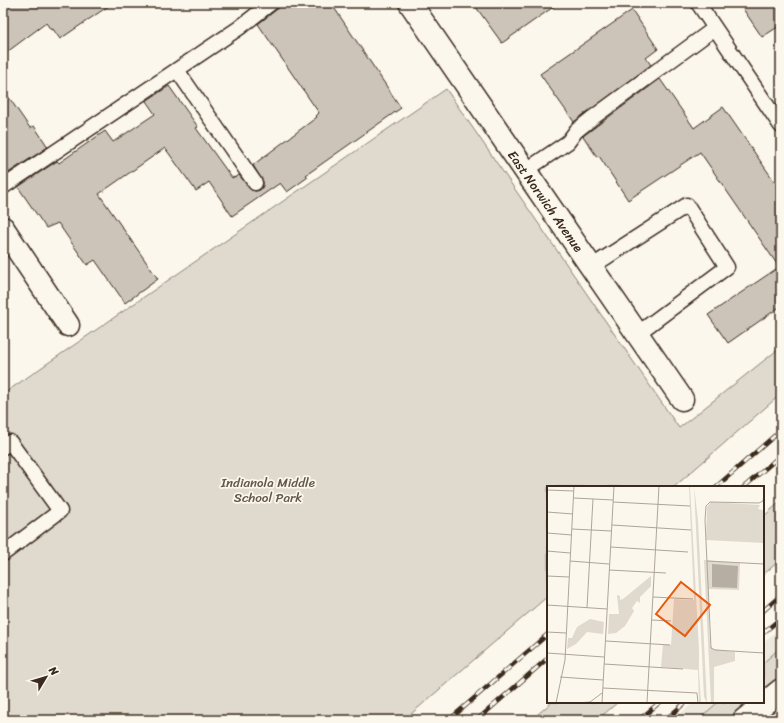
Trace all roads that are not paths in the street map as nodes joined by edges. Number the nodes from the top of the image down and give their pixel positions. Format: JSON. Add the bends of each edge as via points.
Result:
{"nodes":[{"id":1,"x":271,"y":3,"type":"edge"},
{"id":2,"x":410,"y":3,"type":"edge"},
{"id":3,"x":698,"y":3,"type":"edge"},
{"id":4,"x":715,"y":28,"type":"junction"},
{"id":5,"x":177,"y":70,"type":"junction"},
{"id":6,"x":781,"y":126,"type":"edge"},
{"id":7,"x":525,"y":171,"type":"junction"},
{"id":8,"x":255,"y":183,"type":"dead end"},
{"id":9,"x":3,"y":187,"type":"edge"},
{"id":10,"x":3,"y":228,"type":"edge"},
{"id":11,"x":592,"y":267,"type":"junction"},
{"id":12,"x":68,"y":325,"type":"dead end"},
{"id":13,"x":637,"y":334,"type":"junction"},
{"id":14,"x":682,"y":399,"type":"dead end"},
{"id":15,"x":3,"y":447,"type":"edge"},
{"id":16,"x":3,"y":554,"type":"edge"},
{"id":17,"x":781,"y":690,"type":"edge"},
{"id":18,"x":744,"y":720,"type":"edge"}],
"edges":[{"from":1,"to":5,"type":"lane"},
{"from":2,"to":7,"type":"street","name":"East Norwich Avenue"},
{"from":3,"to":4,"type":"lane"},
{"from":4,"to":6,"type":"lane"},
{"from":4,"to":7,"type":"lane","via":[[590,119],[568,142]]},
{"from":5,"to":8,"type":"lane"},
{"from":5,"to":9,"type":"lane"},
{"from":7,"to":11,"type":"street","name":"East Norwich Avenue"},
{"from":10,"to":12,"type":"street"},
{"from":11,"to":13,"type":"street","name":"East Norwich Avenue"},
{"from":11,"to":13,"type":"lane","via":[[687,205],[727,267]]},
{"from":13,"to":14,"type":"street","name":"East Norwich Avenue"},
{"from":15,"to":16,"type":"lane","via":[[10,442],[60,511]]},
{"from":17,"to":18,"type":"street"}]}
